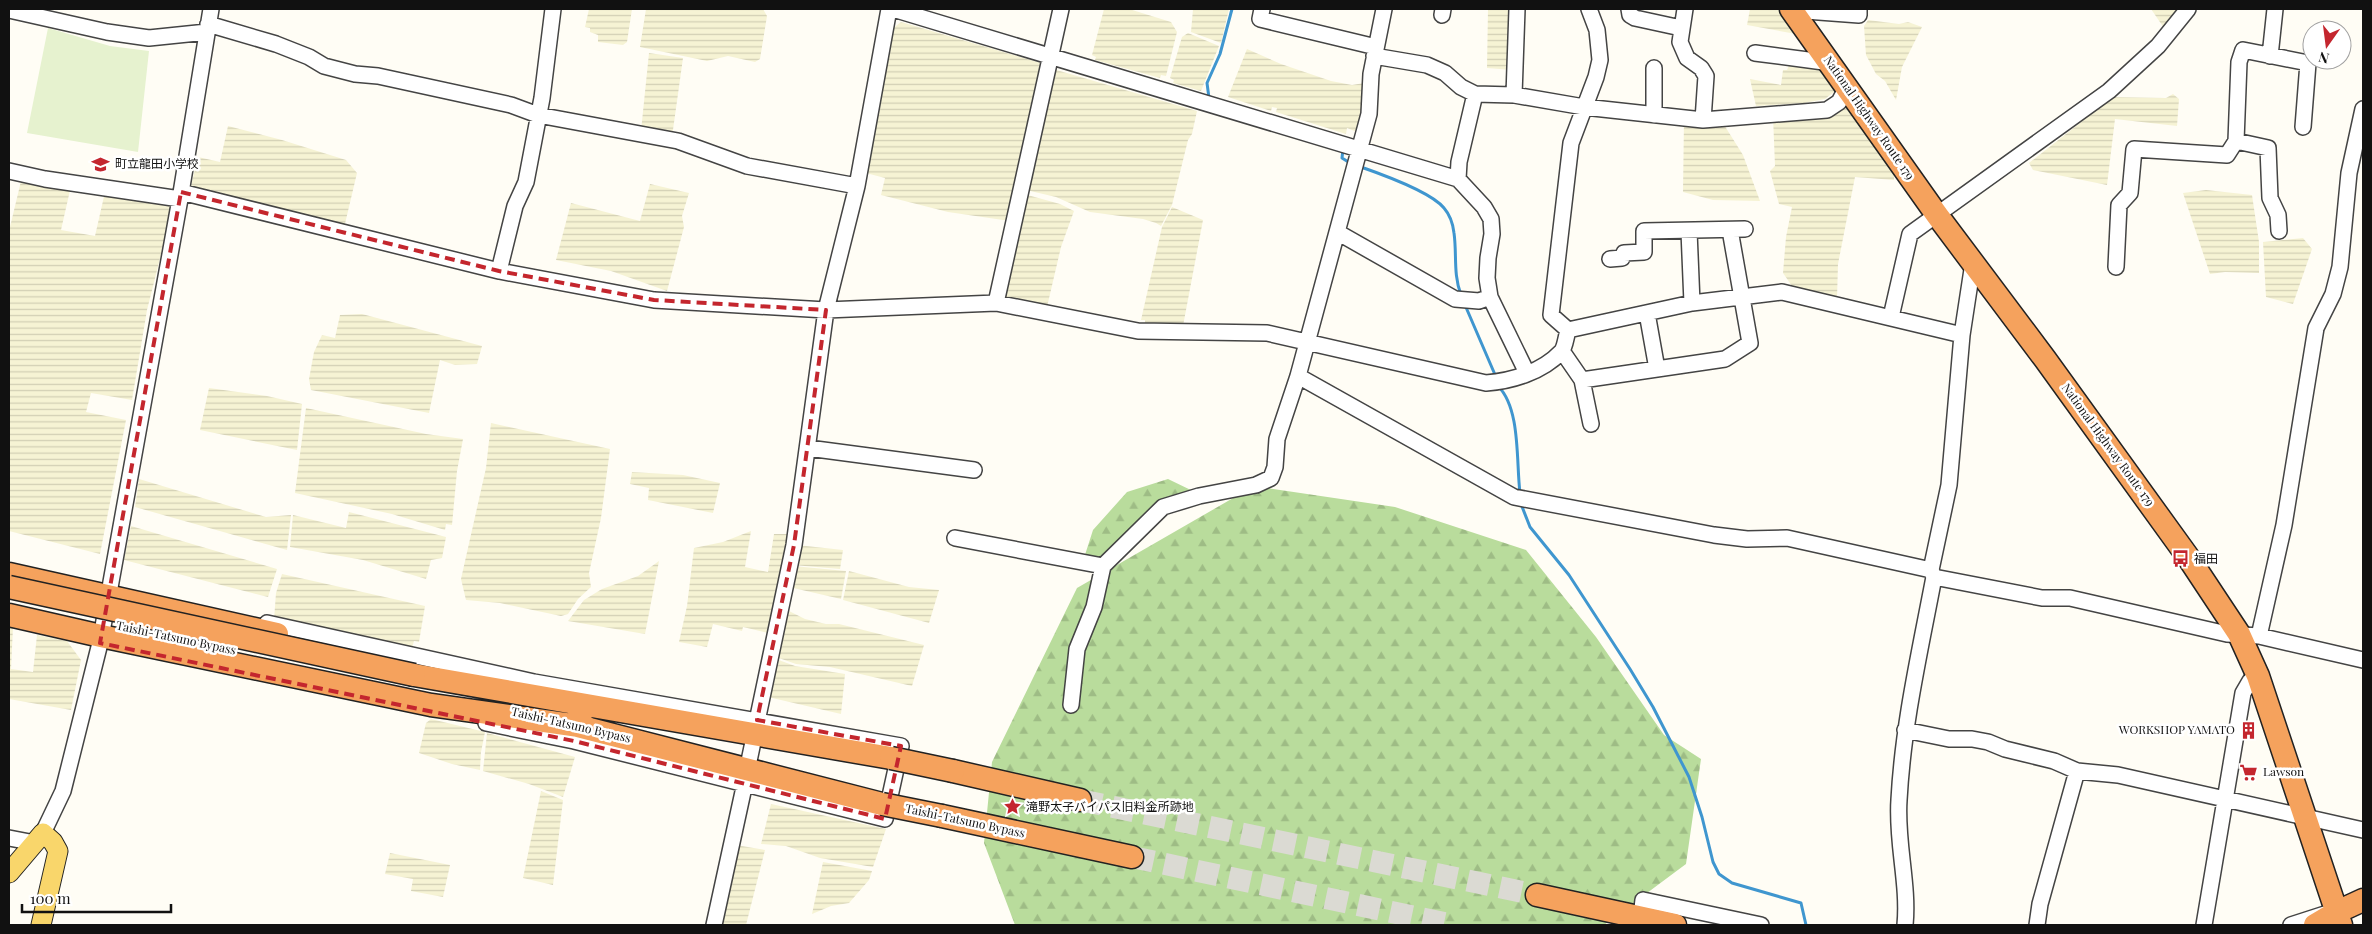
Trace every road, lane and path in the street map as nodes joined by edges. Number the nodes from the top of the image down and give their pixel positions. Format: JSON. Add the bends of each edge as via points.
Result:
{"nodes":[{"id":1,"x":211,"y":9,"type":"edge"},
{"id":2,"x":553,"y":9,"type":"edge"},
{"id":3,"x":889,"y":9,"type":"edge"},
{"id":4,"x":893,"y":9,"type":"edge"},
{"id":5,"x":1061,"y":9,"type":"edge"},
{"id":6,"x":1262,"y":9,"type":"edge"},
{"id":7,"x":1384,"y":9,"type":"edge"},
{"id":8,"x":1517,"y":9,"type":"edge"},
{"id":9,"x":1589,"y":9,"type":"edge"},
{"id":10,"x":1629,"y":9,"type":"edge"},
{"id":11,"x":1685,"y":9,"type":"edge"},
{"id":12,"x":1792,"y":9,"type":"edge"},
{"id":13,"x":1859,"y":9,"type":"edge"},
{"id":14,"x":2188,"y":9,"type":"edge"},
{"id":15,"x":2275,"y":9,"type":"edge"},
{"id":16,"x":9,"y":10,"type":"edge"},
{"id":17,"x":208,"y":28,"type":"junction"},
{"id":18,"x":1681,"y":28,"type":"junction"},
{"id":19,"x":1375,"y":51,"type":"junction"},
{"id":20,"x":1755,"y":53,"type":"dead end"},
{"id":21,"x":1052,"y":56,"type":"junction"},
{"id":22,"x":2270,"y":56,"type":"junction"},
{"id":23,"x":1831,"y":63,"type":"junction"},
{"id":24,"x":1654,"y":68,"type":"dead end"},
{"id":25,"x":1847,"y":87,"type":"junction"},
{"id":26,"x":1475,"y":94,"type":"junction"},
{"id":27,"x":1514,"y":94,"type":"junction"},
{"id":28,"x":1584,"y":107,"type":"junction"},
{"id":29,"x":2363,"y":109,"type":"edge"},
{"id":30,"x":538,"y":115,"type":"junction"},
{"id":31,"x":1654,"y":115,"type":"junction"},
{"id":32,"x":1703,"y":120,"type":"junction"},
{"id":33,"x":2303,"y":127,"type":"dead end"},
{"id":34,"x":2236,"y":140,"type":"junction"},
{"id":35,"x":1359,"y":148,"type":"junction"},
{"id":36,"x":9,"y":170,"type":"edge"},
{"id":37,"x":1458,"y":179,"type":"junction"},
{"id":38,"x":857,"y":186,"type":"junction"},
{"id":39,"x":181,"y":196,"type":"junction"},
{"id":40,"x":1937,"y":215,"type":"junction"},
{"id":41,"x":1745,"y":229,"type":"dead end"},
{"id":42,"x":1730,"y":230,"type":"junction"},
{"id":43,"x":1689,"y":231,"type":"junction"},
{"id":44,"x":2279,"y":231,"type":"dead end"},
{"id":45,"x":1337,"y":232,"type":"junction"},
{"id":46,"x":1610,"y":259,"type":"dead end"},
{"id":47,"x":1973,"y":263,"type":"junction"},
{"id":48,"x":2116,"y":267,"type":"dead end"},
{"id":49,"x":499,"y":271,"type":"junction"},
{"id":50,"x":1742,"y":297,"type":"junction"},
{"id":51,"x":1490,"y":298,"type":"junction"},
{"id":52,"x":996,"y":303,"type":"junction"},
{"id":53,"x":1692,"y":303,"type":"junction"},
{"id":54,"x":826,"y":310,"type":"junction"},
{"id":55,"x":1647,"y":313,"type":"junction"},
{"id":56,"x":1891,"y":317,"type":"junction"},
{"id":57,"x":1568,"y":330,"type":"junction"},
{"id":58,"x":1962,"y":335,"type":"junction"},
{"id":59,"x":1306,"y":342,"type":"junction"},
{"id":60,"x":1562,"y":351,"type":"junction"},
{"id":61,"x":1657,"y":369,"type":"junction"},
{"id":62,"x":1527,"y":373,"type":"junction"},
{"id":63,"x":1298,"y":376,"type":"junction"},
{"id":64,"x":1582,"y":380,"type":"junction"},
{"id":65,"x":1591,"y":424,"type":"dead end"},
{"id":66,"x":808,"y":448,"type":"junction"},
{"id":67,"x":974,"y":470,"type":"dead end"},
{"id":68,"x":955,"y":538,"type":"dead end"},
{"id":69,"x":1103,"y":566,"type":"junction"},
{"id":70,"x":9,"y":568,"type":"edge"},
{"id":71,"x":9,"y":574,"type":"edge"},
{"id":72,"x":1933,"y":574,"type":"junction"},
{"id":73,"x":9,"y":587,"type":"edge"},
{"id":74,"x":109,"y":592,"type":"junction"},
{"id":75,"x":9,"y":602,"type":"edge"},
{"id":76,"x":9,"y":615,"type":"edge"},
{"id":77,"x":9,"y":623,"type":"edge"},
{"id":78,"x":2249,"y":635,"type":"junction"},
{"id":79,"x":101,"y":640,"type":"junction"},
{"id":80,"x":2363,"y":660,"type":"edge"},
{"id":81,"x":2258,"y":676,"type":"junction"},
{"id":82,"x":413,"y":682,"type":"junction"},
{"id":83,"x":1071,"y":705,"type":"dead end"},
{"id":84,"x":757,"y":722,"type":"junction"},
{"id":85,"x":1905,"y":730,"type":"junction"},
{"id":86,"x":753,"y":742,"type":"dead end"},
{"id":87,"x":750,"y":762,"type":"dead end"},
{"id":88,"x":2077,"y":771,"type":"junction"},
{"id":89,"x":746,"y":781,"type":"junction"},
{"id":90,"x":1080,"y":800,"type":"tunnel mouth"},
{"id":91,"x":2226,"y":800,"type":"junction"},
{"id":92,"x":2304,"y":817,"type":"junction"},
{"id":93,"x":2363,"y":830,"type":"edge"},
{"id":94,"x":9,"y":838,"type":"edge"},
{"id":95,"x":39,"y":838,"type":"junction"},
{"id":96,"x":1132,"y":857,"type":"tunnel mouth"},
{"id":97,"x":9,"y":873,"type":"edge"},
{"id":98,"x":1537,"y":895,"type":"tunnel mouth"},
{"id":99,"x":2363,"y":900,"type":"edge"},
{"id":100,"x":1642,"y":904,"type":"dead end"},
{"id":101,"x":2363,"y":914,"type":"edge"},
{"id":102,"x":2341,"y":921,"type":"edge"},
{"id":103,"x":41,"y":925,"type":"edge"},
{"id":104,"x":714,"y":925,"type":"edge"},
{"id":105,"x":1675,"y":925,"type":"edge"},
{"id":106,"x":1761,"y":925,"type":"edge"},
{"id":107,"x":1905,"y":925,"type":"edge"},
{"id":108,"x":2037,"y":925,"type":"edge"},
{"id":109,"x":2204,"y":925,"type":"edge"},
{"id":110,"x":2291,"y":925,"type":"edge"},
{"id":111,"x":2315,"y":925,"type":"edge"}],
"edges":[{"from":1,"to":17,"type":"street"},
{"from":2,"to":30,"type":"street"},
{"from":3,"to":38,"type":"street"},
{"from":4,"to":21,"type":"street"},
{"from":5,"to":21,"type":"street"},
{"from":6,"to":19,"type":"street","via":[[1260,19]]},
{"from":7,"to":19,"type":"street"},
{"from":8,"to":27,"type":"street"},
{"from":9,"to":28,"type":"street","via":[[1597,30],[1600,60]]},
{"from":10,"to":18,"type":"street","via":[[1635,18]]},
{"from":11,"to":18,"type":"street"},
{"from":12,"to":13,"type":"street","via":[[1859,15]]},
{"from":12,"to":23,"type":"highway","name":"National Highway Route 179"},
{"from":14,"to":40,"type":"street","via":[[2158,46],[2108,91]]},
{"from":15,"to":22,"type":"street"},
{"from":16,"to":17,"type":"street","via":[[106,32],[149,38]]},
{"from":17,"to":30,"type":"street","via":[[276,44],[324,66],[511,105]]},
{"from":17,"to":39,"type":"street"},
{"from":18,"to":32,"type":"street","via":[[1680,42],[1684,54],[1706,76]]},
{"from":19,"to":26,"type":"street","via":[[1427,65]]},
{"from":19,"to":35,"type":"street","via":[[1369,114]]},
{"from":20,"to":23,"type":"street"},
{"from":21,"to":35,"type":"street"},
{"from":21,"to":52,"type":"street"},
{"from":22,"to":33,"type":"street","via":[[2308,63]]},
{"from":22,"to":34,"type":"street","via":[[2243,50],[2239,62]]},
{"from":23,"to":25,"type":"highway","name":"National Highway Route 179"},
{"from":24,"to":31,"type":"street"},
{"from":25,"to":32,"type":"street","via":[[1839,102],[1827,110]]},
{"from":25,"to":40,"type":"highway","name":"National Highway Route 179"},
{"from":26,"to":27,"type":"street"},
{"from":26,"to":37,"type":"street"},
{"from":27,"to":28,"type":"street"},
{"from":28,"to":31,"type":"street"},
{"from":28,"to":57,"type":"street","via":[[1571,143],[1551,315]]},
{"from":29,"to":78,"type":"street","via":[[2349,173],[2340,267],[2333,294],[2316,328],[2284,525]]},
{"from":30,"to":38,"type":"street","via":[[678,142],[746,166]]},
{"from":30,"to":49,"type":"street","via":[[526,182],[515,206]]},
{"from":31,"to":32,"type":"street"},
{"from":34,"to":44,"type":"street","via":[[2268,148],[2270,198],[2278,215]]},
{"from":34,"to":48,"type":"street","via":[[2227,155],[2134,149],[2130,193],[2119,204]]},
{"from":35,"to":37,"type":"street"},
{"from":35,"to":45,"type":"street"},
{"from":36,"to":39,"type":"street","via":[[45,178]]},
{"from":37,"to":51,"type":"street","via":[[1484,207],[1491,220],[1487,278]]},
{"from":38,"to":54,"type":"street"},
{"from":39,"to":49,"type":"street"},
{"from":39,"to":74,"type":"street"},
{"from":40,"to":47,"type":"highway","name":"National Highway Route 179"},
{"from":40,"to":56,"type":"street","via":[[1910,234]]},
{"from":41,"to":42,"type":"street"},
{"from":42,"to":43,"type":"street"},
{"from":42,"to":50,"type":"street"},
{"from":43,"to":46,"type":"street","via":[[1644,231],[1644,252],[1624,253],[1622,258]]},
{"from":43,"to":53,"type":"street"},
{"from":45,"to":51,"type":"street","via":[[1455,299],[1479,302]]},
{"from":45,"to":59,"type":"street"},
{"from":47,"to":58,"type":"street"},
{"from":47,"to":78,"type":"highway","name":"National Highway Route 179"},
{"from":49,"to":54,"type":"street","via":[[654,300]]},
{"from":50,"to":53,"type":"street"},
{"from":50,"to":56,"type":"street","via":[[1782,292]]},
{"from":50,"to":61,"type":"street","via":[[1750,343],[1725,359]]},
{"from":51,"to":62,"type":"street"},
{"from":52,"to":54,"type":"street"},
{"from":52,"to":59,"type":"street","via":[[1138,331],[1267,334]]},
{"from":53,"to":55,"type":"street"},
{"from":54,"to":66,"type":"street"},
{"from":55,"to":57,"type":"street"},
{"from":55,"to":61,"type":"street"},
{"from":56,"to":58,"type":"street"},
{"from":57,"to":60,"type":"street"},
{"from":58,"to":72,"type":"street","via":[[1949,485]]},
{"from":59,"to":62,"type":"street","via":[[1486,383],[1513,379]]},
{"from":59,"to":63,"type":"street"},
{"from":60,"to":62,"type":"street"},
{"from":60,"to":64,"type":"street"},
{"from":61,"to":64,"type":"street"},
{"from":63,"to":69,"type":"street","via":[[1277,439],[1271,478],[1163,507]]},
{"from":63,"to":72,"type":"street","via":[[1514,497],[1714,535],[1747,539],[1786,538]]},
{"from":64,"to":65,"type":"street"},
{"from":66,"to":67,"type":"street"},
{"from":66,"to":84,"type":"street","via":[[794,545]]},
{"from":68,"to":69,"type":"street"},
{"from":69,"to":83,"type":"street","via":[[1094,607],[1077,649]]},
{"from":70,"to":74,"type":"street"},
{"from":71,"to":74,"type":"highway"},
{"from":72,"to":78,"type":"street","via":[[2042,598],[2070,598],[2227,634]]},
{"from":72,"to":85,"type":"street"},
{"from":73,"to":82,"type":"highway","name":"Taishi-Tatsuno Bypass","bridge":true},
{"from":74,"to":79,"type":"street"},
{"from":74,"to":82,"type":"highway","via":[[249,628]]},
{"from":74,"to":84,"type":"street","via":[[534,682]]},
{"from":75,"to":82,"type":"highway","name":"Taishi-Tatsuno Bypass"},
{"from":76,"to":79,"type":"highway"},
{"from":77,"to":79,"type":"street"},
{"from":78,"to":80,"type":"street"},
{"from":78,"to":81,"type":"highway","name":"National Highway Route 179"},
{"from":79,"to":82,"type":"highway","via":[[241,665]]},
{"from":79,"to":89,"type":"street"},
{"from":79,"to":95,"type":"street","via":[[62,791]]},
{"from":81,"to":91,"type":"street","via":[[2250,680],[2243,693]]},
{"from":81,"to":92,"type":"highway","name":"National Highway Route 179"},
{"from":82,"to":90,"type":"highway","name":"Taishi-Tatsuno Bypass","bridge":true,"via":[[441,678],[526,696],[891,758]]},
{"from":82,"to":96,"type":"highway","name":"Taishi-Tatsuno Bypass","bridge":true,"via":[[882,804]]},
{"from":84,"to":89,"type":"street","via":[[901,746],[885,819]]},
{"from":85,"to":88,"type":"street","via":[[1949,739],[1988,742]]},
{"from":85,"to":107,"type":"street","via":[[1898,825]]},
{"from":86,"to":87,"type":"street"},
{"from":88,"to":91,"type":"street","via":[[2118,775]]},
{"from":88,"to":108,"type":"street"},
{"from":89,"to":104,"type":"street"},
{"from":91,"to":92,"type":"street"},
{"from":91,"to":109,"type":"street"},
{"from":92,"to":93,"type":"street"},
{"from":92,"to":102,"type":"highway","name":"National Highway Route 179"},
{"from":94,"to":95,"type":"street"},
{"from":95,"to":97,"type":"main road"},
{"from":95,"to":103,"type":"main road","via":[[53,842],[58,851]]},
{"from":98,"to":105,"type":"highway"},
{"from":99,"to":102,"type":"highway"},
{"from":100,"to":106,"type":"street"},
{"from":101,"to":102,"type":"highway"},
{"from":102,"to":110,"type":"street","via":[[2308,918]]},
{"from":102,"to":111,"type":"highway"}]}
